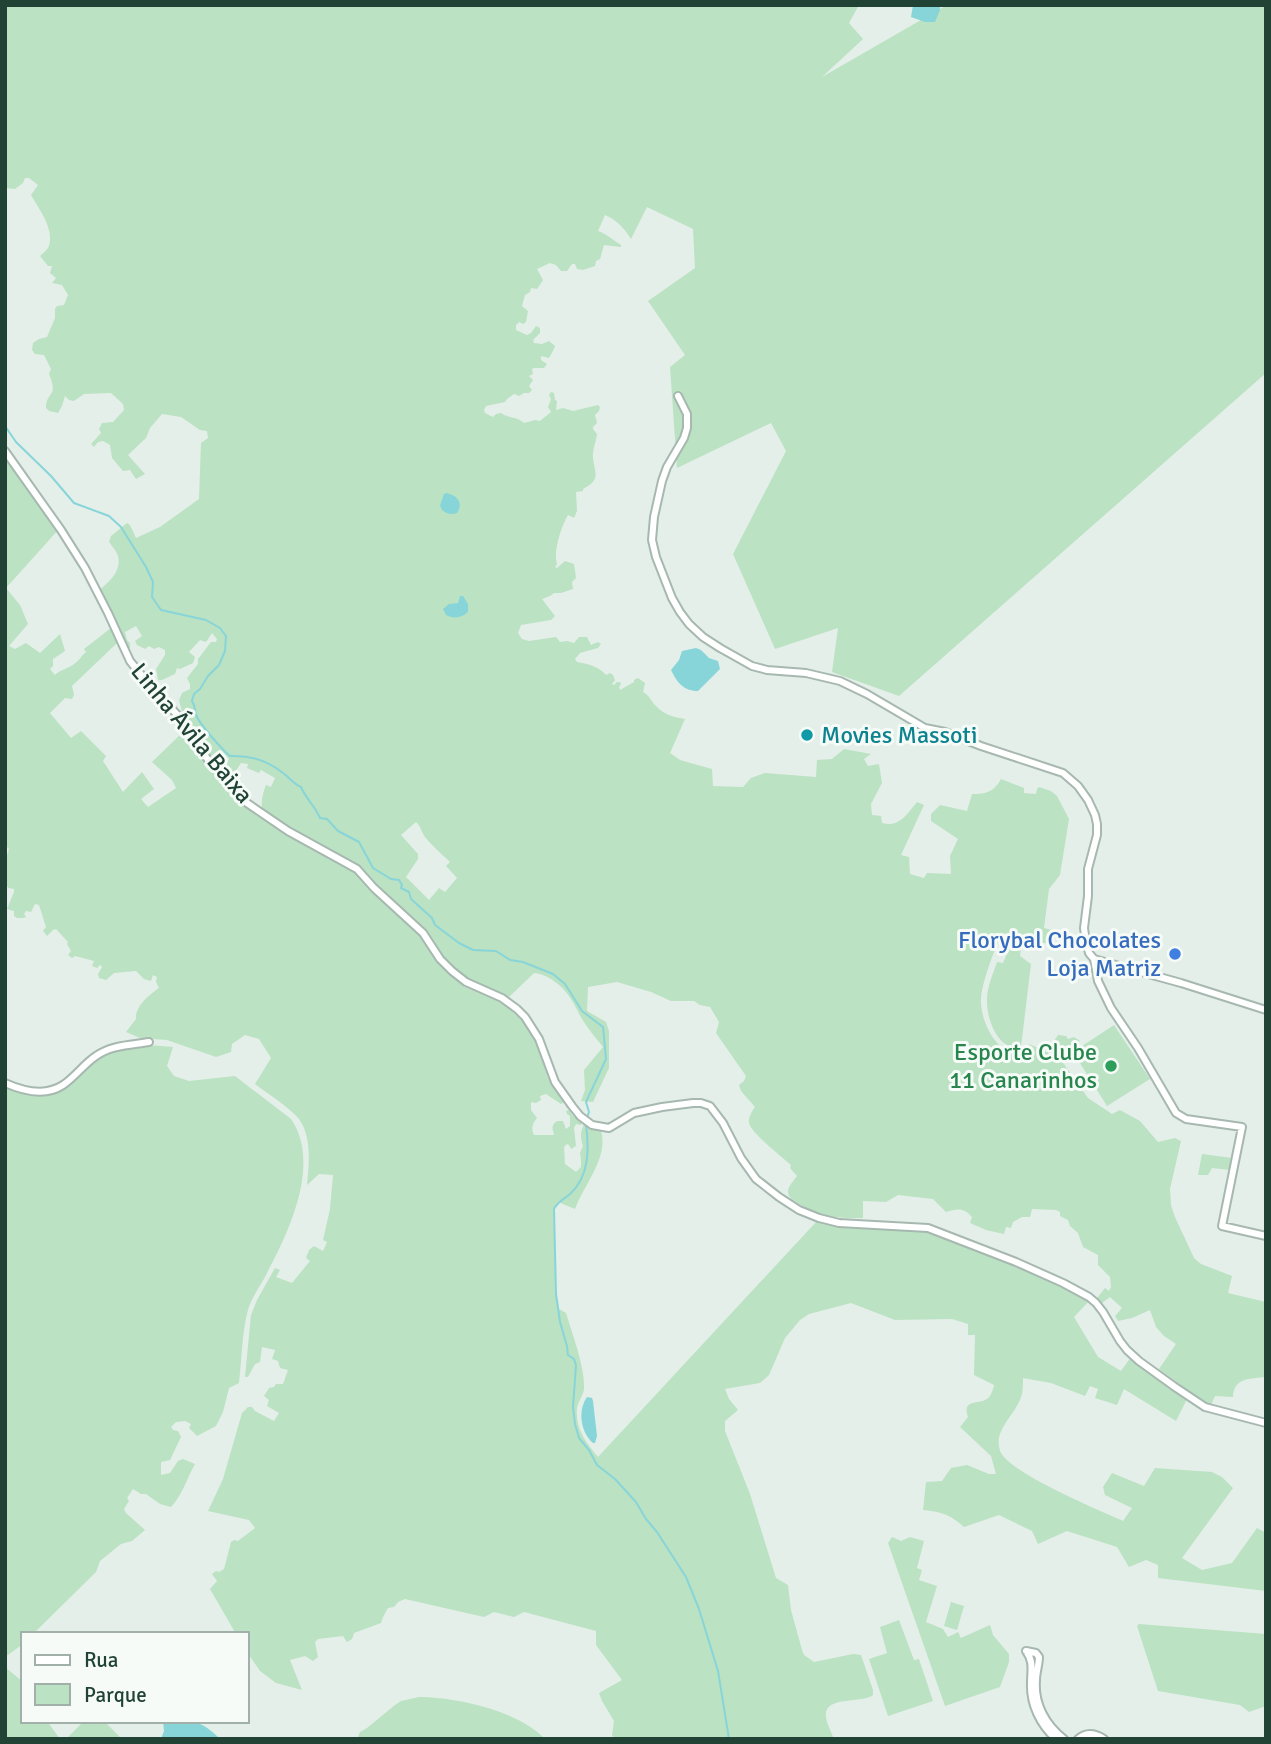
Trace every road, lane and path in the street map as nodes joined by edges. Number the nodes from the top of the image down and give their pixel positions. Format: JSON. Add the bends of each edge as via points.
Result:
{"nodes":[{"id":1,"x":678,"y":396,"type":"dead end"},
{"id":2,"x":5,"y":451,"type":"edge"},
{"id":3,"x":1094,"y":960,"type":"junction"},
{"id":4,"x":1266,"y":1010,"type":"edge"},
{"id":5,"x":149,"y":1042,"type":"dead end"},
{"id":6,"x":5,"y":1083,"type":"edge"},
{"id":7,"x":1266,"y":1236,"type":"edge"},
{"id":8,"x":1266,"y":1423,"type":"edge"},
{"id":9,"x":1056,"y":1739,"type":"edge"},
{"id":10,"x":1064,"y":1739,"type":"edge"},
{"id":11,"x":1078,"y":1739,"type":"edge"},
{"id":12,"x":1104,"y":1739,"type":"edge"}],
"edges":[{"from":1,"to":3,"type":"street","via":[[687,414],[687,428],[662,481],[652,540],[683,616],[703,637],[752,666],[840,681],[925,728],[1071,778],[1088,800],[1097,824],[1084,928]]},
{"from":2,"to":8,"type":"street","name":"Linha Ávila Baixa","via":[[85,568],[130,661],[183,722],[215,769],[260,812],[357,869],[423,933],[459,977],[517,1009],[539,1039],[559,1090],[580,1116],[592,1125],[609,1128],[634,1113],[693,1103],[710,1106],[756,1179],[799,1210],[828,1221],[928,1228],[1063,1283],[1096,1303],[1139,1361],[1205,1407]]},
{"from":3,"to":4,"type":"street"},
{"from":3,"to":7,"type":"street","via":[[1107,1000],[1176,1113],[1186,1119],[1242,1126],[1222,1226]]},
{"from":5,"to":6,"type":"street","via":[[104,1051],[62,1086],[45,1092]]},
{"from":9,"to":10,"type":"street","via":[[1036,1712],[1032,1661],[1026,1651],[1039,1657],[1035,1685],[1042,1713]]},
{"from":11,"to":12,"type":"street","via":[[1088,1733]]}]}
